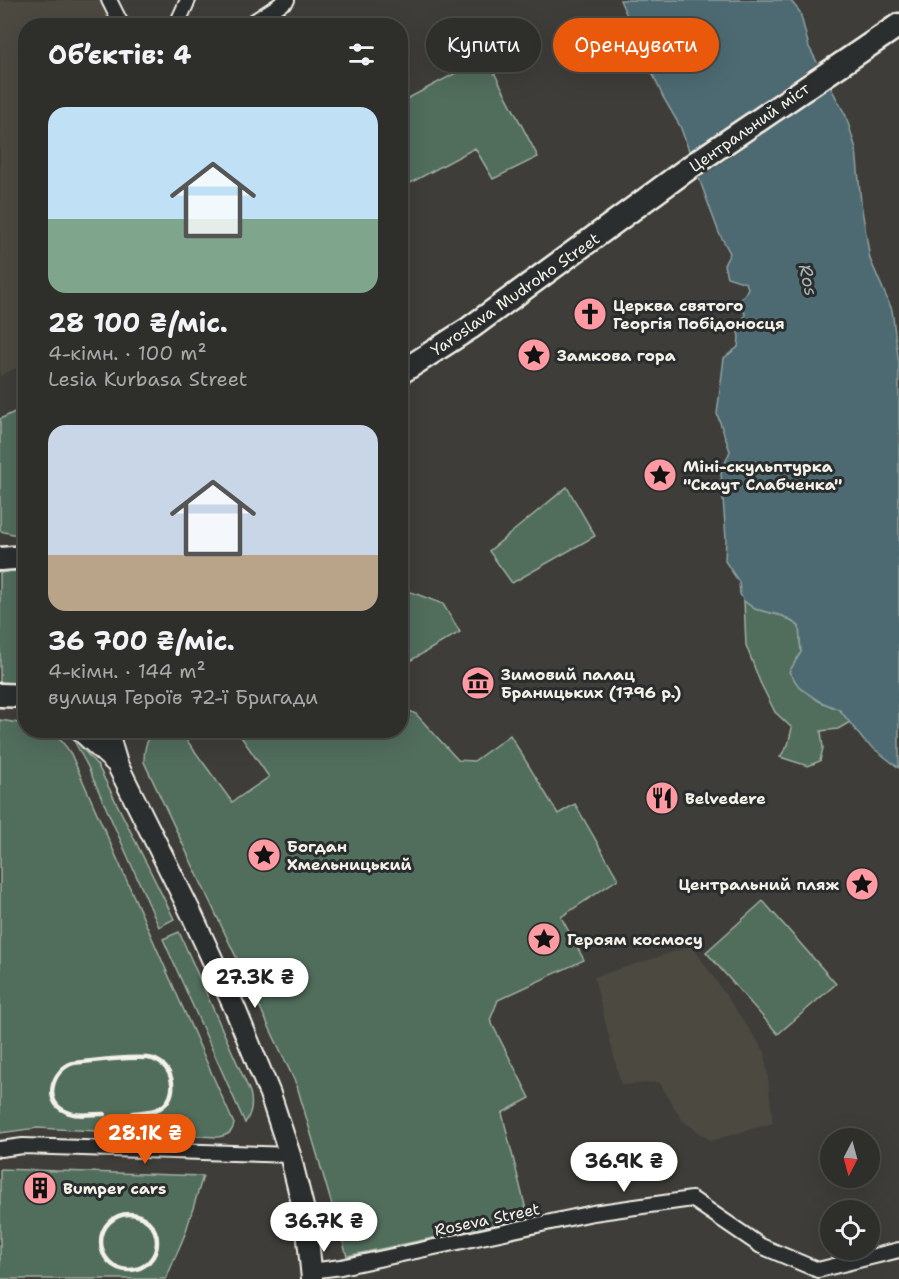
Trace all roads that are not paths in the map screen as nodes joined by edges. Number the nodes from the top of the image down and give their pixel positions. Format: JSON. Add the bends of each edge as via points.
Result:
{"nodes":[{"id":1,"x":109,"y":0,"type":"edge"},
{"id":2,"x":188,"y":0,"type":"edge"},
{"id":3,"x":287,"y":0,"type":"edge"},
{"id":4,"x":118,"y":18,"type":"edge"},
{"id":5,"x":180,"y":18,"type":"edge"},
{"id":6,"x":259,"y":18,"type":"edge"},
{"id":7,"x":899,"y":25,"type":"edge"},
{"id":8,"x":629,"y":213,"type":"joint"},
{"id":9,"x":408,"y":368,"type":"edge"},
{"id":10,"x":0,"y":695,"type":"edge"},
{"id":11,"x":18,"y":696,"type":"edge"},
{"id":12,"x":89,"y":738,"type":"edge"},
{"id":13,"x":109,"y":738,"type":"edge"},
{"id":14,"x":117,"y":764,"type":"junction"},
{"id":15,"x":0,"y":1149,"type":"edge"},
{"id":16,"x":290,"y":1155,"type":"junction"},
{"id":17,"x":899,"y":1250,"type":"edge"},
{"id":18,"x":312,"y":1275,"type":"edge"}],
"edges":[{"from":1,"to":4,"type":"street"},
{"from":2,"to":5,"type":"street"},
{"from":3,"to":6,"type":"street"},
{"from":7,"to":8,"type":"main road","name":"Центральний міст"},
{"from":8,"to":9,"type":"main road","name":"Yaroslava Mudroho Street"},
{"from":10,"to":11,"type":"main road"},
{"from":12,"to":14,"type":"main road"},
{"from":13,"to":14,"type":"main road"},
{"from":14,"to":16,"type":"main road","via":[[236,1011]]},
{"from":15,"to":16,"type":"street","via":[[24,1146]]},
{"from":16,"to":18,"type":"main road","via":[[306,1219]]},
{"from":17,"to":18,"type":"street","name":"Roseva Street","via":[[818,1270],[761,1246],[692,1199],[593,1213]]}]}
